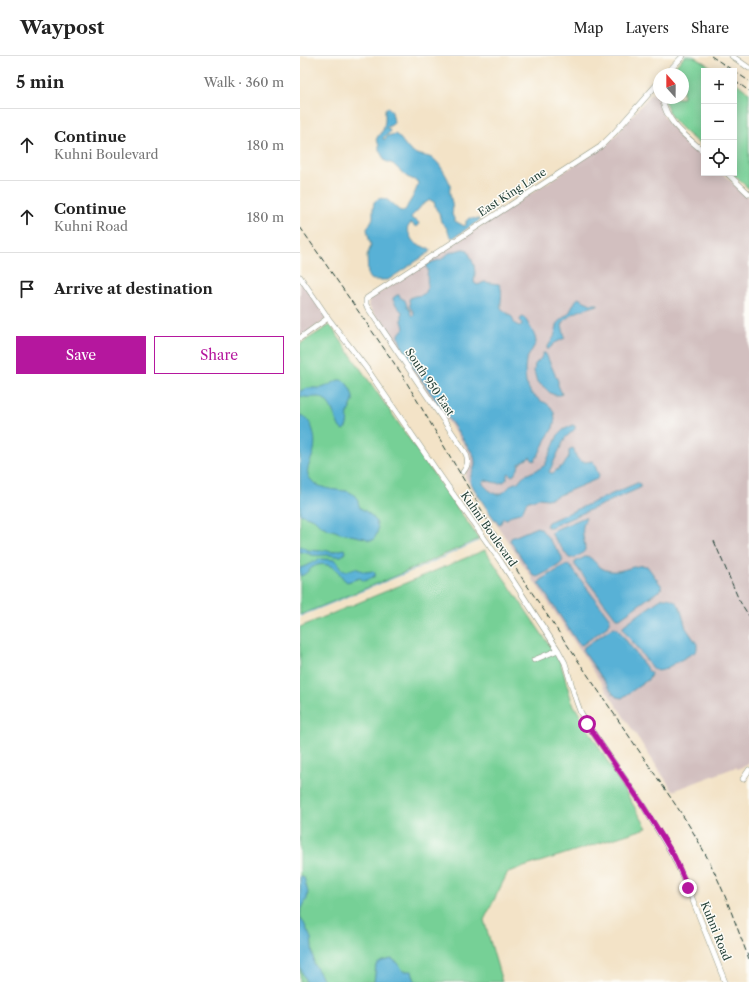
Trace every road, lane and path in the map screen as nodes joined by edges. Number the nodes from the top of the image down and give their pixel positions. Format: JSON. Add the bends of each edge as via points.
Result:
{"nodes":[{"id":1,"x":683,"y":56,"type":"edge"},
{"id":2,"x":732,"y":56,"type":"edge"},
{"id":3,"x":672,"y":68,"type":"edge"},
{"id":4,"x":749,"y":68,"type":"edge"},
{"id":5,"x":653,"y":89,"type":"edge"},
{"id":6,"x":663,"y":104,"type":"edge"},
{"id":7,"x":701,"y":149,"type":"edge"},
{"id":8,"x":730,"y":176,"type":"edge"},
{"id":9,"x":749,"y":194,"type":"edge"},
{"id":10,"x":300,"y":277,"type":"edge"},
{"id":11,"x":366,"y":305,"type":"joint"},
{"id":12,"x":328,"y":318,"type":"junction"},
{"id":13,"x":300,"y":338,"type":"edge"},
{"id":14,"x":463,"y":472,"type":"dead end"},
{"id":15,"x":558,"y":650,"type":"junction"},
{"id":16,"x":534,"y":660,"type":"dead end"},
{"id":17,"x":749,"y":770,"type":"edge"},
{"id":18,"x":743,"y":779,"type":"dead end"},
{"id":19,"x":642,"y":804,"type":"joint"},
{"id":20,"x":725,"y":982,"type":"edge"}],
"edges":[{"from":1,"to":3,"type":"street"},
{"from":2,"to":4,"type":"street"},
{"from":5,"to":11,"type":"street","name":"East King Lane","via":[[600,147],[368,298]]},
{"from":6,"to":7,"type":"street","via":[[671,121]]},
{"from":8,"to":9,"type":"street"},
{"from":10,"to":12,"type":"street","name":"Kuhni Boulevard"},
{"from":11,"to":14,"type":"street","name":"South 950 East","via":[[465,452],[468,461]]},
{"from":12,"to":13,"type":"street"},
{"from":12,"to":15,"type":"street","name":"Kuhni Boulevard","via":[[367,369],[501,562]]},
{"from":15,"to":16,"type":"street"},
{"from":15,"to":19,"type":"street","name":"Kuhni Boulevard","via":[[587,724]]},
{"from":17,"to":18,"type":"street"},
{"from":19,"to":20,"type":"street","name":"Kuhni Road","via":[[674,856]]}]}
